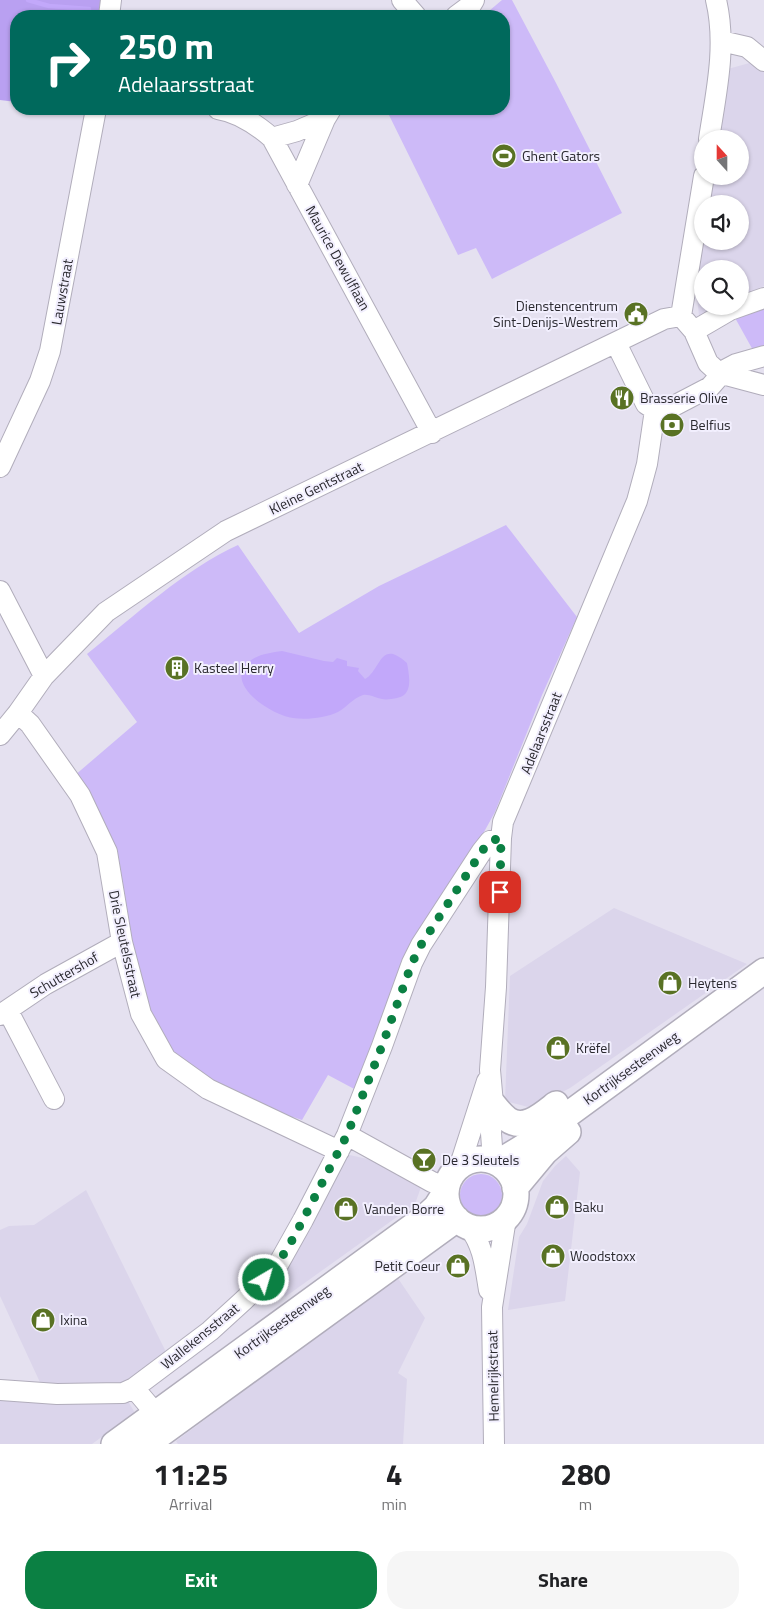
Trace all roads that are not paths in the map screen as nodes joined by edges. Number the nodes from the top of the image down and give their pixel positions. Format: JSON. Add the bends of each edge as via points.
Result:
{"nodes":[{"id":1,"x":402,"y":0,"type":"edge"},
{"id":2,"x":474,"y":0,"type":"edge"},
{"id":3,"x":716,"y":0,"type":"edge"},
{"id":4,"x":411,"y":10,"type":"edge"},
{"id":5,"x":464,"y":10,"type":"edge"},
{"id":6,"x":721,"y":41,"type":"junction"},
{"id":7,"x":764,"y":61,"type":"edge"},
{"id":8,"x":95,"y":115,"type":"edge"},
{"id":9,"x":236,"y":115,"type":"edge"},
{"id":10,"x":326,"y":115,"type":"edge"},
{"id":11,"x":328,"y":115,"type":"edge"},
{"id":12,"x":710,"y":130,"type":"edge"},
{"id":13,"x":272,"y":138,"type":"junction"},
{"id":14,"x":297,"y":185,"type":"junction"},
{"id":15,"x":703,"y":185,"type":"edge"},
{"id":16,"x":764,"y":298,"type":"edge"},
{"id":17,"x":688,"y":323,"type":"junction"},
{"id":18,"x":616,"y":343,"type":"junction"},
{"id":19,"x":764,"y":356,"type":"edge"},
{"id":20,"x":719,"y":373,"type":"junction"},
{"id":21,"x":764,"y":385,"type":"edge"},
{"id":22,"x":655,"y":410,"type":"junction"},
{"id":23,"x":432,"y":433,"type":"junction"},
{"id":24,"x":0,"y":467,"type":"edge"},
{"id":25,"x":0,"y":592,"type":"edge"},
{"id":26,"x":44,"y":676,"type":"junction"},
{"id":27,"x":18,"y":713,"type":"junction"},
{"id":28,"x":0,"y":735,"type":"edge"},
{"id":29,"x":501,"y":838,"type":"junction"},
{"id":30,"x":122,"y":942,"type":"junction"},
{"id":31,"x":764,"y":971,"type":"edge"},
{"id":32,"x":764,"y":989,"type":"edge"},
{"id":33,"x":4,"y":1013,"type":"edge"},
{"id":34,"x":490,"y":1070,"type":"junction"},
{"id":35,"x":627,"y":1071,"type":"junction"},
{"id":36,"x":54,"y":1099,"type":"dead end"},
{"id":37,"x":493,"y":1104,"type":"junction"},
{"id":38,"x":343,"y":1143,"type":"junction"},
{"id":39,"x":495,"y":1162,"type":"junction"},
{"id":40,"x":460,"y":1165,"type":"junction"},
{"id":41,"x":515,"y":1188,"type":"junction"},
{"id":42,"x":446,"y":1190,"type":"junction"},
{"id":43,"x":506,"y":1218,"type":"junction"},
{"id":44,"x":463,"y":1223,"type":"junction"},
{"id":45,"x":492,"y":1307,"type":"junction"},
{"id":46,"x":134,"y":1388,"type":"junction"},
{"id":47,"x":0,"y":1390,"type":"edge"},
{"id":48,"x":156,"y":1414,"type":"junction"},
{"id":49,"x":114,"y":1444,"type":"edge"},
{"id":50,"x":147,"y":1444,"type":"edge"},
{"id":51,"x":494,"y":1444,"type":"edge"}],
"edges":[{"from":1,"to":4,"type":"street"},
{"from":2,"to":5,"type":"street"},
{"from":3,"to":6,"type":"street"},
{"from":6,"to":7,"type":"street","via":[[747,47]]},
{"from":6,"to":12,"type":"street"},
{"from":8,"to":24,"type":"street","name":"Lauwstraat","via":[[50,351],[40,381]]},
{"from":9,"to":13,"type":"street","name":"Maurice Dewulflaan","via":[[256,124]]},
{"from":10,"to":13,"type":"street","via":[[297,131]]},
{"from":11,"to":14,"type":"street"},
{"from":13,"to":14,"type":"street","name":"Maurice Dewulflaan"},
{"from":14,"to":23,"type":"street","name":"Maurice Dewulflaan"},
{"from":15,"to":17,"type":"street"},
{"from":16,"to":17,"type":"street","name":"Kleine Gentstraat"},
{"from":17,"to":18,"type":"street","name":"Kleine Gentstraat","via":[[664,320]]},
{"from":17,"to":20,"type":"street","via":[[708,362]]},
{"from":18,"to":22,"type":"street","via":[[646,404]]},
{"from":18,"to":23,"type":"street","name":"Kleine Gentstraat"},
{"from":19,"to":20,"type":"street"},
{"from":20,"to":21,"type":"street"},
{"from":20,"to":22,"type":"street","via":[[710,387],[666,410]]},
{"from":22,"to":29,"type":"street","name":"Adelaarsstraat","via":[[647,464],[637,500],[503,822]]},
{"from":23,"to":26,"type":"street","name":"Kleine Gentstraat","via":[[226,531],[106,612]]},
{"from":25,"to":26,"type":"street"},
{"from":26,"to":27,"type":"street","name":"Kleine Gentstraat"},
{"from":27,"to":28,"type":"street","name":"Kleine Gentstraat"},
{"from":27,"to":30,"type":"street","name":"Drie Sleutelsstraat","via":[[30,724],[80,795],[107,852]]},
{"from":29,"to":34,"type":"street","name":"Adelaarsstraat"},
{"from":29,"to":38,"type":"street","name":"Wallekensstraat","via":[[490,841],[482,851],[421,945]]},
{"from":30,"to":33,"type":"street","name":"Schuttershof","via":[[46,984]]},
{"from":30,"to":38,"type":"street","name":"Drie Sleutelsstraat","via":[[141,1014],[166,1059],[208,1089]]},
{"from":31,"to":35,"type":"main road","name":"Kortrijksesteenweg"},
{"from":32,"to":41,"type":"main road","name":"Kortrijksesteenweg","via":[[559,1138]]},
{"from":33,"to":36,"type":"street","name":"Schuttershof"},
{"from":34,"to":37,"type":"street","name":"Adelaarsstraat"},
{"from":34,"to":40,"type":"street","name":"Adelaarsstraat"},
{"from":35,"to":37,"type":"main road","via":[[592,1078],[528,1122],[506,1119]]},
{"from":35,"to":39,"type":"main road","name":"Kortrijksesteenweg","via":[[525,1146]]},
{"from":37,"to":39,"type":"street","name":"Adelaarsstraat","via":[[491,1133]]},
{"from":38,"to":42,"type":"street","name":"Drie Sleutelsstraat"},
{"from":38,"to":46,"type":"street","name":"Wallekensstraat","via":[[274,1270],[210,1331]]},
{"from":39,"to":40,"type":"main road","via":[[476,1160]]},
{"from":39,"to":41,"type":"main road","via":[[505,1169]]},
{"from":40,"to":42,"type":"main road"},
{"from":41,"to":43,"type":"main road","via":[[515,1204]]},
{"from":42,"to":44,"type":"main road","via":[[448,1208]]},
{"from":42,"to":48,"type":"main road","name":"Kortrijksesteenweg","via":[[436,1207],[424,1218]]},
{"from":43,"to":44,"type":"main road","via":[[499,1225],[484,1229]]},
{"from":43,"to":45,"type":"street","name":"Hemelrijkstraat"},
{"from":44,"to":45,"type":"street","name":"Hemelrijkstraat","via":[[478,1240]]},
{"from":44,"to":50,"type":"main road","name":"Kortrijksesteenweg"},
{"from":45,"to":51,"type":"street","name":"Hemelrijkstraat"},
{"from":46,"to":47,"type":"street","name":"Wallekensstraat","via":[[123,1392],[57,1394]]},
{"from":46,"to":48,"type":"street"},
{"from":48,"to":49,"type":"main road","name":"Kortrijksesteenweg"}]}
